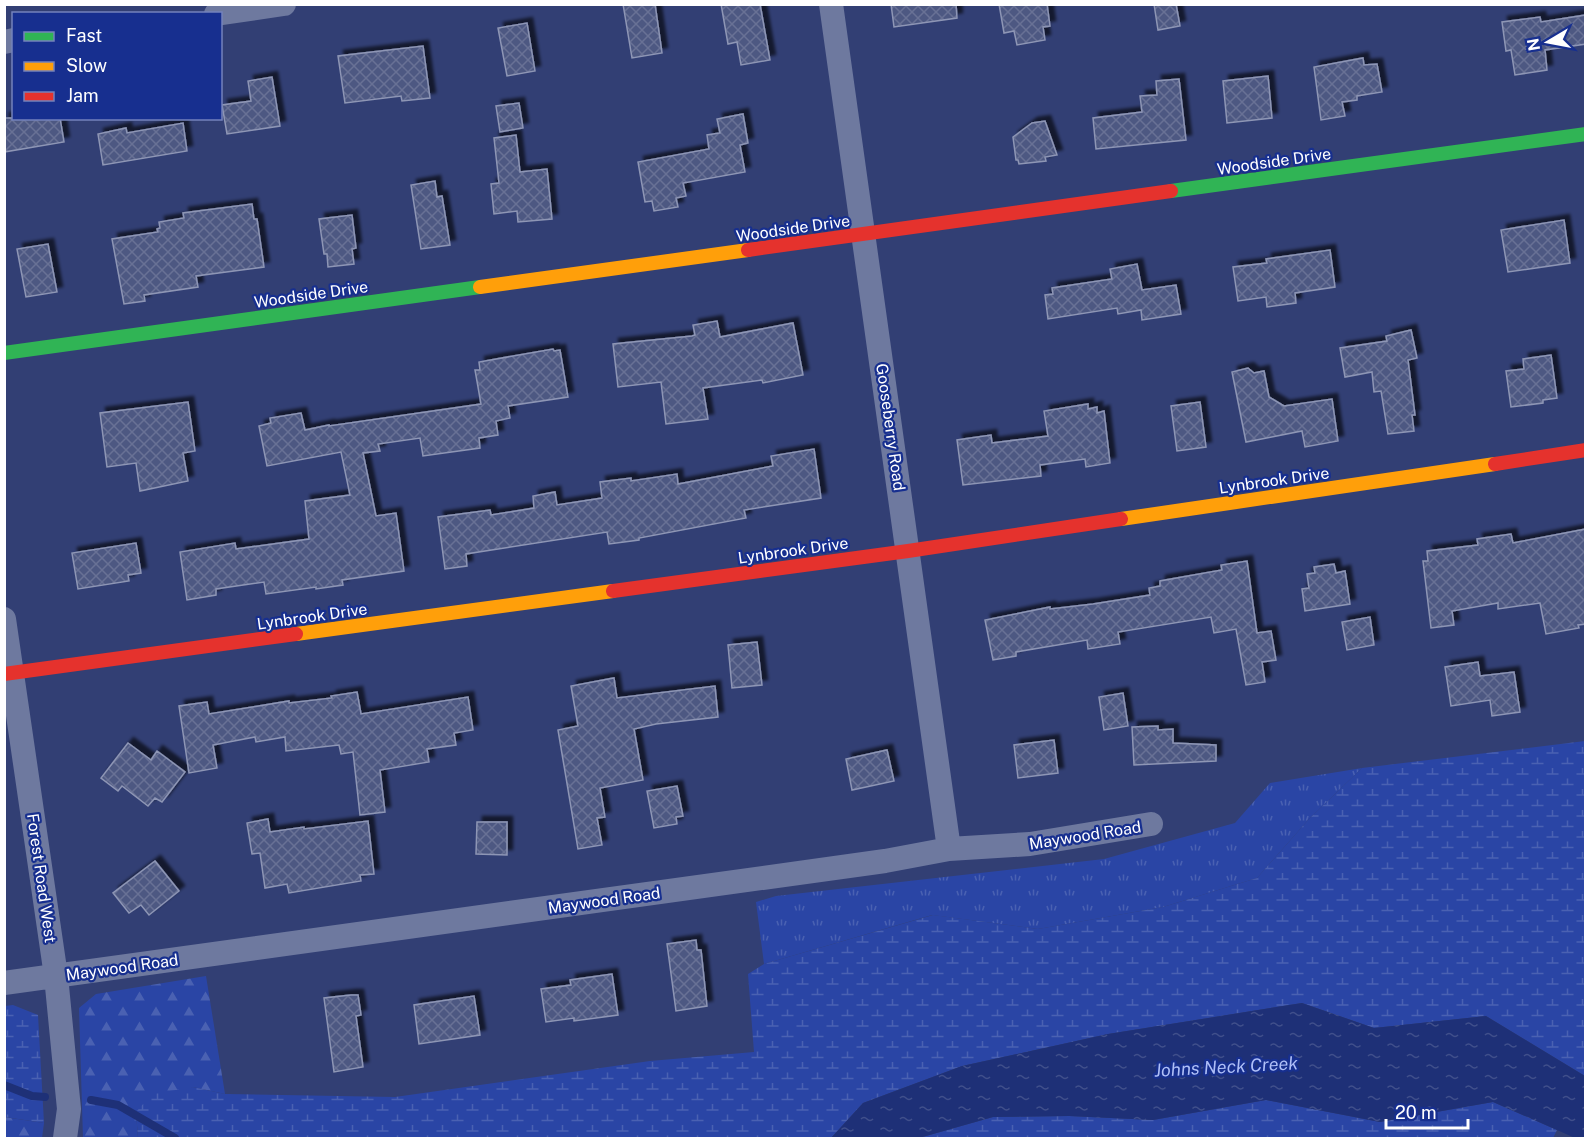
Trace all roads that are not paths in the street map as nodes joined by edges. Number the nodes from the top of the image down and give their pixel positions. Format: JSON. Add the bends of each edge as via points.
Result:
{"nodes":[{"id":1,"x":284,"y":4,"type":"edge"},
{"id":2,"x":831,"y":4,"type":"edge"},
{"id":3,"x":222,"y":13,"type":"edge"},
{"id":4,"x":1586,"y":134,"type":"edge"},
{"id":5,"x":863,"y":235,"type":"junction"},
{"id":6,"x":4,"y":353,"type":"edge"},
{"id":7,"x":1586,"y":450,"type":"edge"},
{"id":8,"x":908,"y":551,"type":"junction"},
{"id":9,"x":4,"y":619,"type":"edge"},
{"id":10,"x":8,"y":674,"type":"edge"},
{"id":11,"x":1151,"y":824,"type":"dead end"},
{"id":12,"x":949,"y":849,"type":"junction"},
{"id":13,"x":56,"y":976,"type":"junction"},
{"id":14,"x":4,"y":983,"type":"edge"},
{"id":15,"x":64,"y":1138,"type":"edge"}],
"edges":[{"from":1,"to":3,"type":"street"},
{"from":2,"to":5,"type":"street","name":"Gooseberry Road"},
{"from":4,"to":5,"type":"street","name":"Woodside Drive"},
{"from":5,"to":6,"type":"street","name":"Woodside Drive"},
{"from":5,"to":8,"type":"street","name":"Gooseberry Road"},
{"from":7,"to":8,"type":"street","name":"Lynbrook Drive"},
{"from":8,"to":10,"type":"street","name":"Lynbrook Drive"},
{"from":8,"to":12,"type":"street","name":"Gooseberry Road"},
{"from":9,"to":10,"type":"street","name":"Forest Road West"},
{"from":10,"to":13,"type":"street","name":"Forest Road West"},
{"from":11,"to":12,"type":"street","name":"Maywood Road","via":[[1030,844]]},
{"from":12,"to":13,"type":"street","name":"Maywood Road"},
{"from":13,"to":14,"type":"street","name":"Maywood Road"},
{"from":13,"to":15,"type":"street","name":"Forest Road West","via":[[69,1109]]}]}
